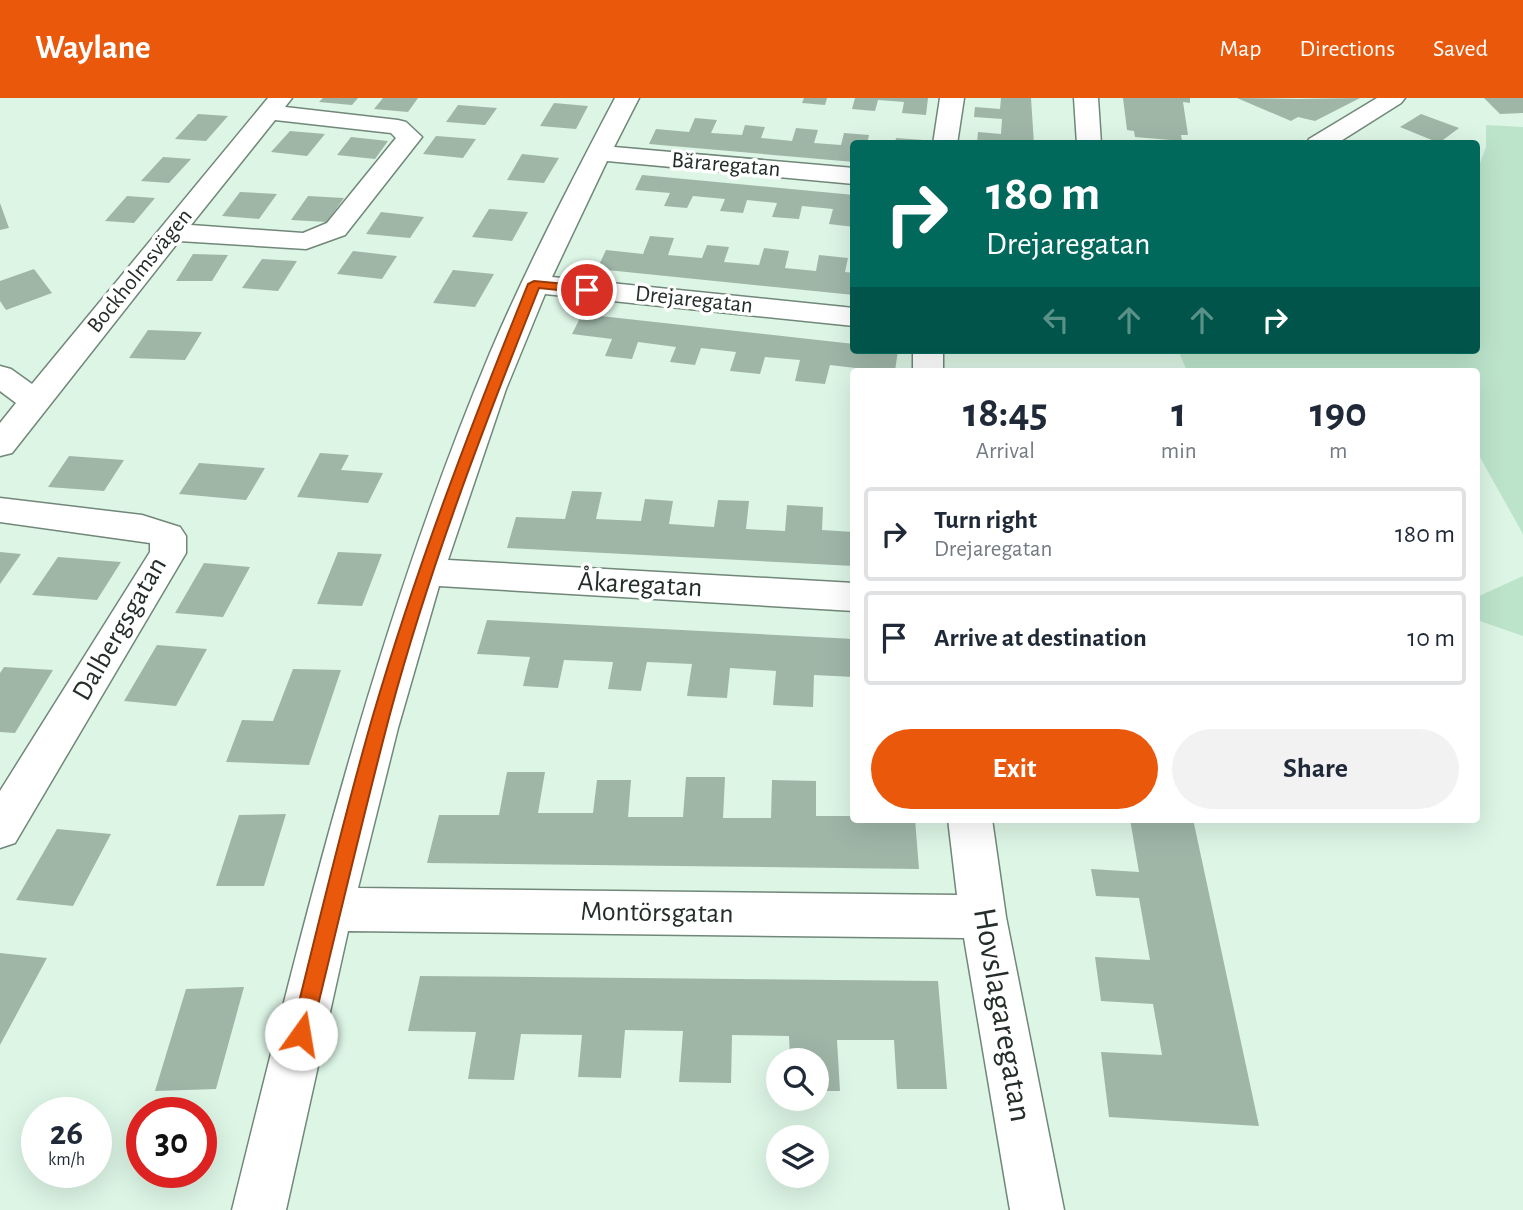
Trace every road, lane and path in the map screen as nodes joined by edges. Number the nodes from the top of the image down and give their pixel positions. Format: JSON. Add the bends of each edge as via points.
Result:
{"nodes":[{"id":1,"x":627,"y":98,"type":"edge"},
{"id":2,"x":952,"y":98,"type":"edge"},
{"id":3,"x":1086,"y":98,"type":"edge"},
{"id":4,"x":1393,"y":98,"type":"edge"},
{"id":5,"x":274,"y":105,"type":"edge"},
{"id":6,"x":946,"y":140,"type":"edge"},
{"id":7,"x":1089,"y":140,"type":"edge"},
{"id":8,"x":1325,"y":140,"type":"edge"},
{"id":9,"x":599,"y":153,"type":"junction"},
{"id":10,"x":850,"y":176,"type":"edge"},
{"id":11,"x":172,"y":232,"type":"junction"},
{"id":12,"x":534,"y":284,"type":"junction"},
{"id":13,"x":850,"y":317,"type":"edge"},
{"id":14,"x":0,"y":376,"type":"edge"},
{"id":15,"x":34,"y":401,"type":"junction"},
{"id":16,"x":0,"y":445,"type":"edge"},
{"id":17,"x":0,"y":510,"type":"edge"},
{"id":18,"x":426,"y":572,"type":"junction"},
{"id":19,"x":850,"y":597,"type":"edge"},
{"id":20,"x":971,"y":823,"type":"edge"},
{"id":21,"x":0,"y":829,"type":"edge"},
{"id":22,"x":331,"y":909,"type":"junction"},
{"id":23,"x":983,"y":917,"type":"junction"},
{"id":24,"x":259,"y":1210,"type":"edge"},
{"id":25,"x":1037,"y":1210,"type":"edge"}],
"edges":[{"from":1,"to":9,"type":"street"},
{"from":2,"to":6,"type":"street"},
{"from":3,"to":7,"type":"street"},
{"from":4,"to":8,"type":"street"},
{"from":5,"to":11,"type":"street","name":"Bockholmsvägen"},
{"from":5,"to":11,"type":"street","via":[[398,127],[410,137],[336,229],[306,241]]},
{"from":9,"to":10,"type":"street","name":"Bäraregatan"},
{"from":9,"to":12,"type":"street"},
{"from":11,"to":15,"type":"street","name":"Bockholmsvägen"},
{"from":12,"to":13,"type":"street","name":"Drejaregatan"},
{"from":12,"to":18,"type":"street"},
{"from":14,"to":15,"type":"street"},
{"from":15,"to":16,"type":"street","name":"Bockholmsvägen"},
{"from":17,"to":21,"type":"street","name":"Dalbergsgatan","via":[[142,528],[167,536],[168,553]]},
{"from":18,"to":19,"type":"street","name":"Åkaregatan"},
{"from":18,"to":22,"type":"street","via":[[382,713]]},
{"from":20,"to":23,"type":"street","name":"Hovslagaregatan"},
{"from":22,"to":23,"type":"street","name":"Montörsgatan"},
{"from":22,"to":24,"type":"street"},
{"from":23,"to":25,"type":"street","name":"Hovslagaregatan"}]}
